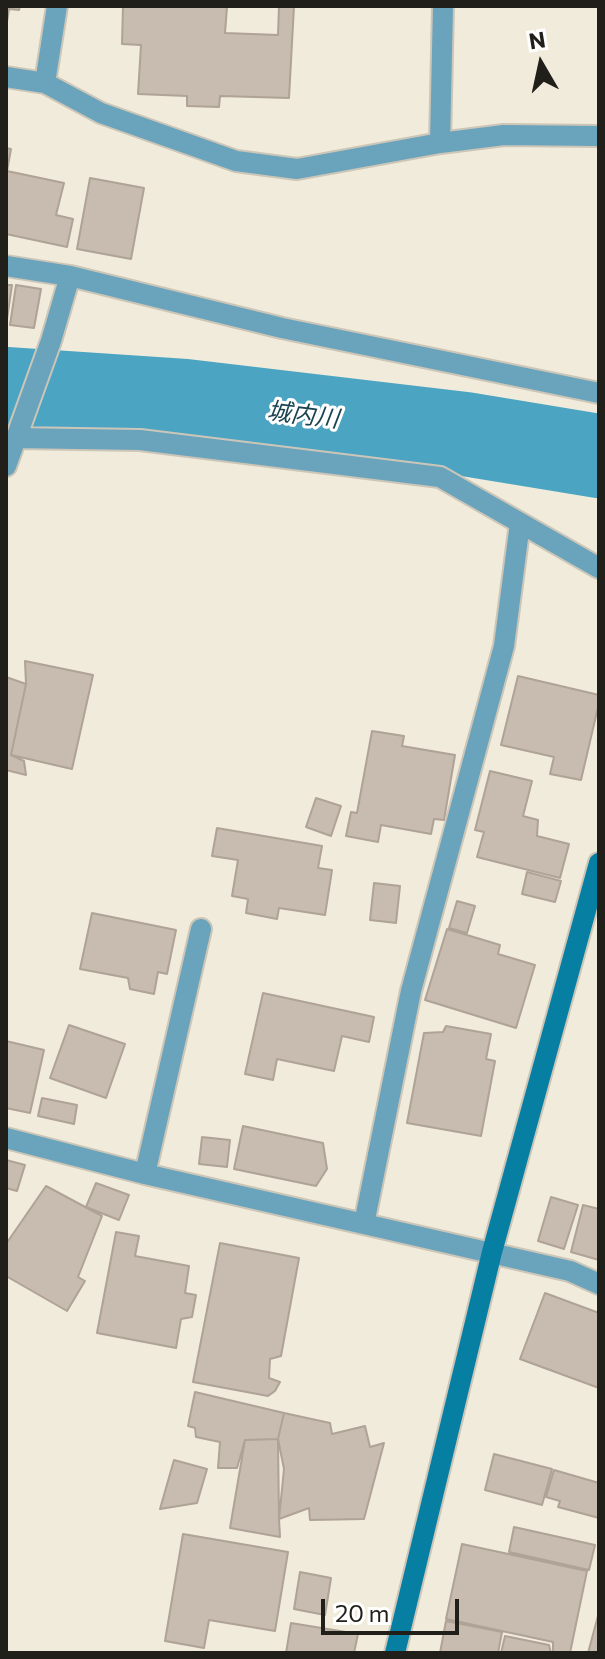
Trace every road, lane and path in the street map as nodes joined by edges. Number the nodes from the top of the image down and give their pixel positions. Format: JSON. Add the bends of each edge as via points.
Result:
{"nodes":[{"id":1,"x":57,"y":6,"type":"edge"},
{"id":2,"x":443,"y":6,"type":"edge"},
{"id":3,"x":6,"y":77,"type":"edge"},
{"id":4,"x":45,"y":83,"type":"junction"},
{"id":5,"x":599,"y":136,"type":"edge"},
{"id":6,"x":440,"y":143,"type":"junction"},
{"id":7,"x":6,"y":266,"type":"edge"},
{"id":8,"x":70,"y":276,"type":"junction"},
{"id":9,"x":599,"y":393,"type":"edge"},
{"id":10,"x":18,"y":430,"type":"junction"},
{"id":11,"x":6,"y":466,"type":"edge"},
{"id":12,"x":520,"y":523,"type":"junction"},
{"id":13,"x":599,"y":568,"type":"edge"},
{"id":14,"x":599,"y":863,"type":"edge"},
{"id":15,"x":201,"y":929,"type":"dead end"},
{"id":16,"x":6,"y":1138,"type":"edge"},
{"id":17,"x":145,"y":1174,"type":"junction"},
{"id":18,"x":364,"y":1224,"type":"junction"},
{"id":19,"x":492,"y":1252,"type":"junction"},
{"id":20,"x":599,"y":1284,"type":"edge"},
{"id":21,"x":395,"y":1653,"type":"edge"}],
"edges":[{"from":1,"to":4,"type":"street"},
{"from":2,"to":6,"type":"street"},
{"from":3,"to":4,"type":"street"},
{"from":4,"to":6,"type":"street","via":[[101,113],[236,161],[297,169]]},
{"from":5,"to":6,"type":"street","via":[[504,135]]},
{"from":7,"to":8,"type":"street"},
{"from":8,"to":9,"type":"street","via":[[282,328]]},
{"from":8,"to":10,"type":"street"},
{"from":10,"to":11,"type":"street"},
{"from":10,"to":12,"type":"street","via":[[440,477]]},
{"from":12,"to":13,"type":"street"},
{"from":12,"to":18,"type":"street","via":[[504,646],[411,991]]},
{"from":14,"to":19,"type":"street"},
{"from":15,"to":17,"type":"street"},
{"from":16,"to":17,"type":"street"},
{"from":17,"to":18,"type":"street"},
{"from":18,"to":19,"type":"street"},
{"from":19,"to":20,"type":"street","via":[[570,1271]]},
{"from":19,"to":21,"type":"street"}]}
